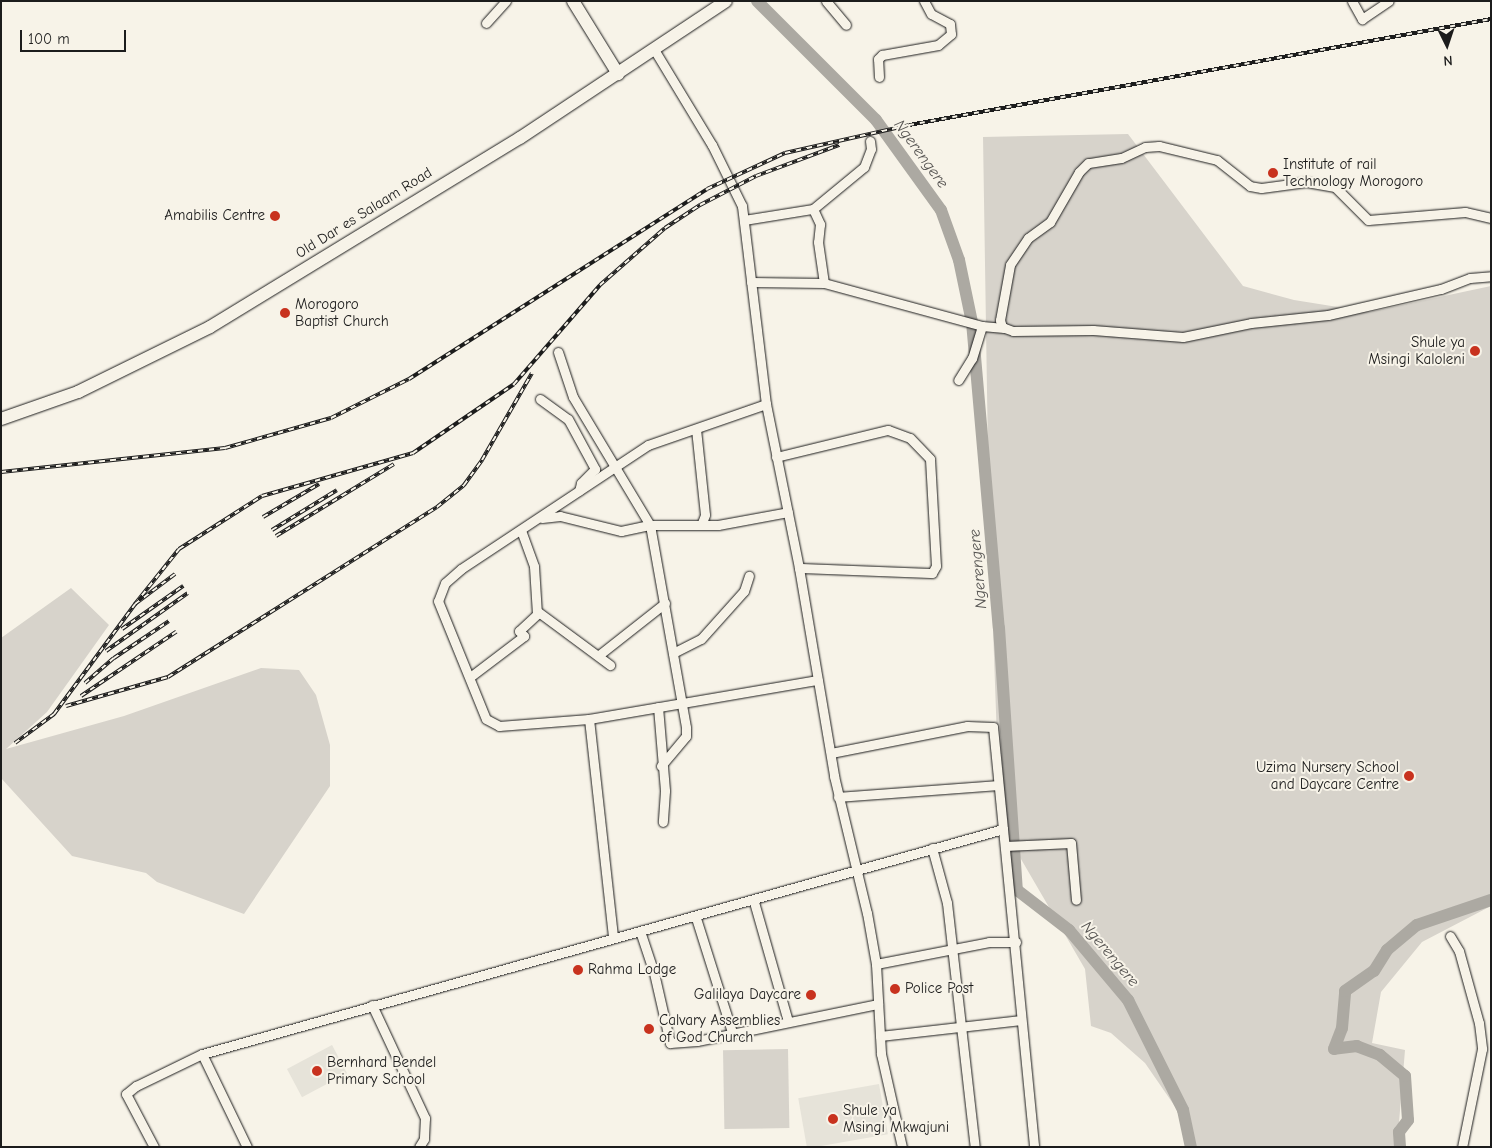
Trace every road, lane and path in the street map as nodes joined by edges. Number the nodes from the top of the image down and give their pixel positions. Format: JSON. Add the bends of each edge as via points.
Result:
{"nodes":[{"id":1,"x":506,"y":1,"type":"edge"},
{"id":2,"x":573,"y":1,"type":"edge"},
{"id":3,"x":726,"y":1,"type":"edge"},
{"id":4,"x":826,"y":1,"type":"edge"},
{"id":5,"x":924,"y":1,"type":"edge"},
{"id":6,"x":1352,"y":1,"type":"edge"},
{"id":7,"x":1389,"y":1,"type":"edge"},
{"id":8,"x":486,"y":23,"type":"dead end"},
{"id":9,"x":846,"y":25,"type":"dead end"},
{"id":10,"x":655,"y":51,"type":"junction"},
{"id":11,"x":618,"y":74,"type":"junction"},
{"id":12,"x":879,"y":77,"type":"dead end"},
{"id":13,"x":870,"y":141,"type":"dead end"},
{"id":14,"x":812,"y":208,"type":"junction"},
{"id":15,"x":1491,"y":218,"type":"edge"},
{"id":16,"x":744,"y":220,"type":"junction"},
{"id":17,"x":1491,"y":276,"type":"edge"},
{"id":18,"x":752,"y":282,"type":"junction"},
{"id":19,"x":824,"y":283,"type":"junction"},
{"id":20,"x":982,"y":326,"type":"junction"},
{"id":21,"x":1004,"y":328,"type":"junction"},
{"id":22,"x":558,"y":352,"type":"dead end"},
{"id":23,"x":958,"y":380,"type":"dead end"},
{"id":24,"x":540,"y":399,"type":"dead end"},
{"id":25,"x":766,"y":404,"type":"junction"},
{"id":26,"x":584,"y":417,"type":"junction"},
{"id":27,"x":1,"y":419,"type":"edge"},
{"id":28,"x":568,"y":419,"type":"junction"},
{"id":29,"x":696,"y":429,"type":"junction"},
{"id":30,"x":776,"y":457,"type":"junction"},
{"id":31,"x":613,"y":468,"type":"junction"},
{"id":32,"x":598,"y":473,"type":"junction"},
{"id":33,"x":788,"y":512,"type":"junction"},
{"id":34,"x":540,"y":519,"type":"junction"},
{"id":35,"x":702,"y":523,"type":"junction"},
{"id":36,"x":650,"y":525,"type":"junction"},
{"id":37,"x":521,"y":530,"type":"junction"},
{"id":38,"x":799,"y":568,"type":"junction"},
{"id":39,"x":749,"y":576,"type":"dead end"},
{"id":40,"x":665,"y":603,"type":"junction"},
{"id":41,"x":537,"y":611,"type":"junction"},
{"id":42,"x":673,"y":653,"type":"junction"},
{"id":43,"x":599,"y":655,"type":"junction"},
{"id":44,"x":610,"y":665,"type":"dead end"},
{"id":45,"x":470,"y":677,"type":"junction"},
{"id":46,"x":818,"y":680,"type":"junction"},
{"id":47,"x":682,"y":704,"type":"junction"},
{"id":48,"x":658,"y":707,"type":"junction"},
{"id":49,"x":589,"y":719,"type":"junction"},
{"id":50,"x":830,"y":752,"type":"junction"},
{"id":51,"x":661,"y":766,"type":"junction"},
{"id":52,"x":998,"y":785,"type":"junction"},
{"id":53,"x":838,"y":797,"type":"junction"},
{"id":54,"x":663,"y":822,"type":"dead end"},
{"id":55,"x":1003,"y":829,"type":"junction"},
{"id":56,"x":1005,"y":846,"type":"junction"},
{"id":57,"x":932,"y":848,"type":"junction"},
{"id":58,"x":857,"y":871,"type":"junction"},
{"id":59,"x":1076,"y":900,"type":"dead end"},
{"id":60,"x":754,"y":902,"type":"junction"},
{"id":61,"x":696,"y":918,"type":"junction"},
{"id":62,"x":640,"y":931,"type":"junction"},
{"id":63,"x":1450,"y":936,"type":"dead end"},
{"id":64,"x":613,"y":938,"type":"junction"},
{"id":65,"x":1016,"y":942,"type":"junction"},
{"id":66,"x":953,"y":948,"type":"junction"},
{"id":67,"x":876,"y":964,"type":"junction"},
{"id":68,"x":878,"y":1004,"type":"junction"},
{"id":69,"x":372,"y":1005,"type":"junction"},
{"id":70,"x":1021,"y":1020,"type":"junction"},
{"id":71,"x":788,"y":1021,"type":"junction"},
{"id":72,"x":963,"y":1026,"type":"junction"},
{"id":73,"x":732,"y":1032,"type":"junction"},
{"id":74,"x":880,"y":1036,"type":"junction"},
{"id":75,"x":202,"y":1054,"type":"junction"},
{"id":76,"x":154,"y":1147,"type":"edge"},
{"id":77,"x":247,"y":1147,"type":"edge"},
{"id":78,"x":419,"y":1147,"type":"edge"},
{"id":79,"x":902,"y":1147,"type":"edge"},
{"id":80,"x":974,"y":1147,"type":"edge"},
{"id":81,"x":1034,"y":1147,"type":"edge"},
{"id":82,"x":1462,"y":1147,"type":"edge"}],
"edges":[{"from":1,"to":8,"type":"street"},
{"from":2,"to":11,"type":"main road"},
{"from":3,"to":10,"type":"main road","name":"Old Dar es Salaam Road"},
{"from":4,"to":9,"type":"street"},
{"from":5,"to":12,"type":"street","via":[[930,14],[950,24],[951,34],[938,45],[882,55],[878,59]]},
{"from":6,"to":7,"type":"street","via":[[1362,19]]},
{"from":10,"to":11,"type":"main road","name":"Old Dar es Salaam Road"},
{"from":10,"to":16,"type":"street","via":[[735,186]]},
{"from":11,"to":27,"type":"main road","name":"Old Dar es Salaam Road","via":[[210,328],[112,377]]},
{"from":13,"to":14,"type":"street","via":[[871,150],[864,167]]},
{"from":14,"to":16,"type":"street"},
{"from":14,"to":19,"type":"street","via":[[820,224],[818,242]]},
{"from":15,"to":21,"type":"street","via":[[1465,212],[1368,220],[1335,187],[1306,182],[1261,188],[1244,183],[1228,166],[1217,160],[1159,146],[1145,148],[1121,158],[1088,163],[1079,172],[1050,222],[1028,238],[1010,265],[1000,318]]},
{"from":16,"to":18,"type":"street"},
{"from":17,"to":21,"type":"street","via":[[1470,278],[1441,289],[1328,315],[1251,323],[1184,337]]},
{"from":18,"to":19,"type":"street"},
{"from":18,"to":25,"type":"street"},
{"from":19,"to":20,"type":"street"},
{"from":20,"to":21,"type":"street"},
{"from":20,"to":23,"type":"street","via":[[972,358]]},
{"from":22,"to":26,"type":"street","via":[[573,397]]},
{"from":24,"to":28,"type":"street"},
{"from":25,"to":29,"type":"street"},
{"from":25,"to":30,"type":"street"},
{"from":26,"to":28,"type":"street"},
{"from":26,"to":31,"type":"street"},
{"from":28,"to":32,"type":"street"},
{"from":29,"to":31,"type":"street","via":[[648,445]]},
{"from":29,"to":35,"type":"street","via":[[706,514]]},
{"from":30,"to":33,"type":"street"},
{"from":30,"to":38,"type":"street","via":[[888,430],[910,438],[930,459],[936,566],[932,573]]},
{"from":31,"to":32,"type":"street"},
{"from":31,"to":36,"type":"street"},
{"from":32,"to":34,"type":"street"},
{"from":33,"to":35,"type":"street","via":[[721,525]]},
{"from":33,"to":38,"type":"street"},
{"from":34,"to":36,"type":"street","via":[[560,516],[621,531]]},
{"from":34,"to":37,"type":"street"},
{"from":35,"to":36,"type":"street"},
{"from":36,"to":40,"type":"street"},
{"from":37,"to":41,"type":"street","via":[[534,566]]},
{"from":37,"to":45,"type":"street","via":[[454,574],[438,598]]},
{"from":38,"to":46,"type":"street"},
{"from":39,"to":42,"type":"street","via":[[744,591],[701,639]]},
{"from":40,"to":42,"type":"street"},
{"from":40,"to":43,"type":"street"},
{"from":41,"to":43,"type":"street"},
{"from":41,"to":45,"type":"street","via":[[520,632],[524,636]]},
{"from":42,"to":47,"type":"street"},
{"from":43,"to":44,"type":"street"},
{"from":45,"to":49,"type":"street","via":[[486,719],[499,726]]},
{"from":46,"to":47,"type":"street"},
{"from":46,"to":50,"type":"street"},
{"from":47,"to":48,"type":"street"},
{"from":47,"to":51,"type":"street","via":[[686,736]]},
{"from":48,"to":49,"type":"street"},
{"from":48,"to":51,"type":"street"},
{"from":49,"to":64,"type":"street"},
{"from":50,"to":52,"type":"street","via":[[987,725],[995,731]]},
{"from":50,"to":53,"type":"street"},
{"from":51,"to":54,"type":"street","via":[[666,790]]},
{"from":52,"to":53,"type":"street"},
{"from":52,"to":55,"type":"street"},
{"from":53,"to":58,"type":"street"},
{"from":55,"to":56,"type":"street"},
{"from":55,"to":57,"type":"street"},
{"from":56,"to":59,"type":"street","via":[[1071,843]]},
{"from":56,"to":65,"type":"street"},
{"from":57,"to":58,"type":"street"},
{"from":57,"to":66,"type":"street","via":[[947,903]]},
{"from":58,"to":60,"type":"street"},
{"from":58,"to":67,"type":"street"},
{"from":60,"to":61,"type":"street"},
{"from":60,"to":71,"type":"street"},
{"from":61,"to":62,"type":"street"},
{"from":61,"to":73,"type":"street"},
{"from":62,"to":64,"type":"street"},
{"from":62,"to":73,"type":"street","via":[[654,973],[668,1042],[688,1042]]},
{"from":63,"to":82,"type":"street","via":[[1459,951],[1479,1023],[1482,1049]]},
{"from":64,"to":69,"type":"street"},
{"from":65,"to":66,"type":"street"},
{"from":65,"to":70,"type":"street"},
{"from":66,"to":67,"type":"street"},
{"from":66,"to":72,"type":"street"},
{"from":67,"to":68,"type":"street"},
{"from":68,"to":71,"type":"street"},
{"from":68,"to":74,"type":"street"},
{"from":69,"to":75,"type":"street"},
{"from":69,"to":78,"type":"street","via":[[425,1118],[424,1139]]},
{"from":70,"to":72,"type":"street"},
{"from":70,"to":81,"type":"street"},
{"from":71,"to":73,"type":"street"},
{"from":72,"to":74,"type":"street"},
{"from":72,"to":80,"type":"street"},
{"from":74,"to":79,"type":"street"},
{"from":75,"to":76,"type":"street","via":[[126,1094]]},
{"from":75,"to":77,"type":"street"}]}
